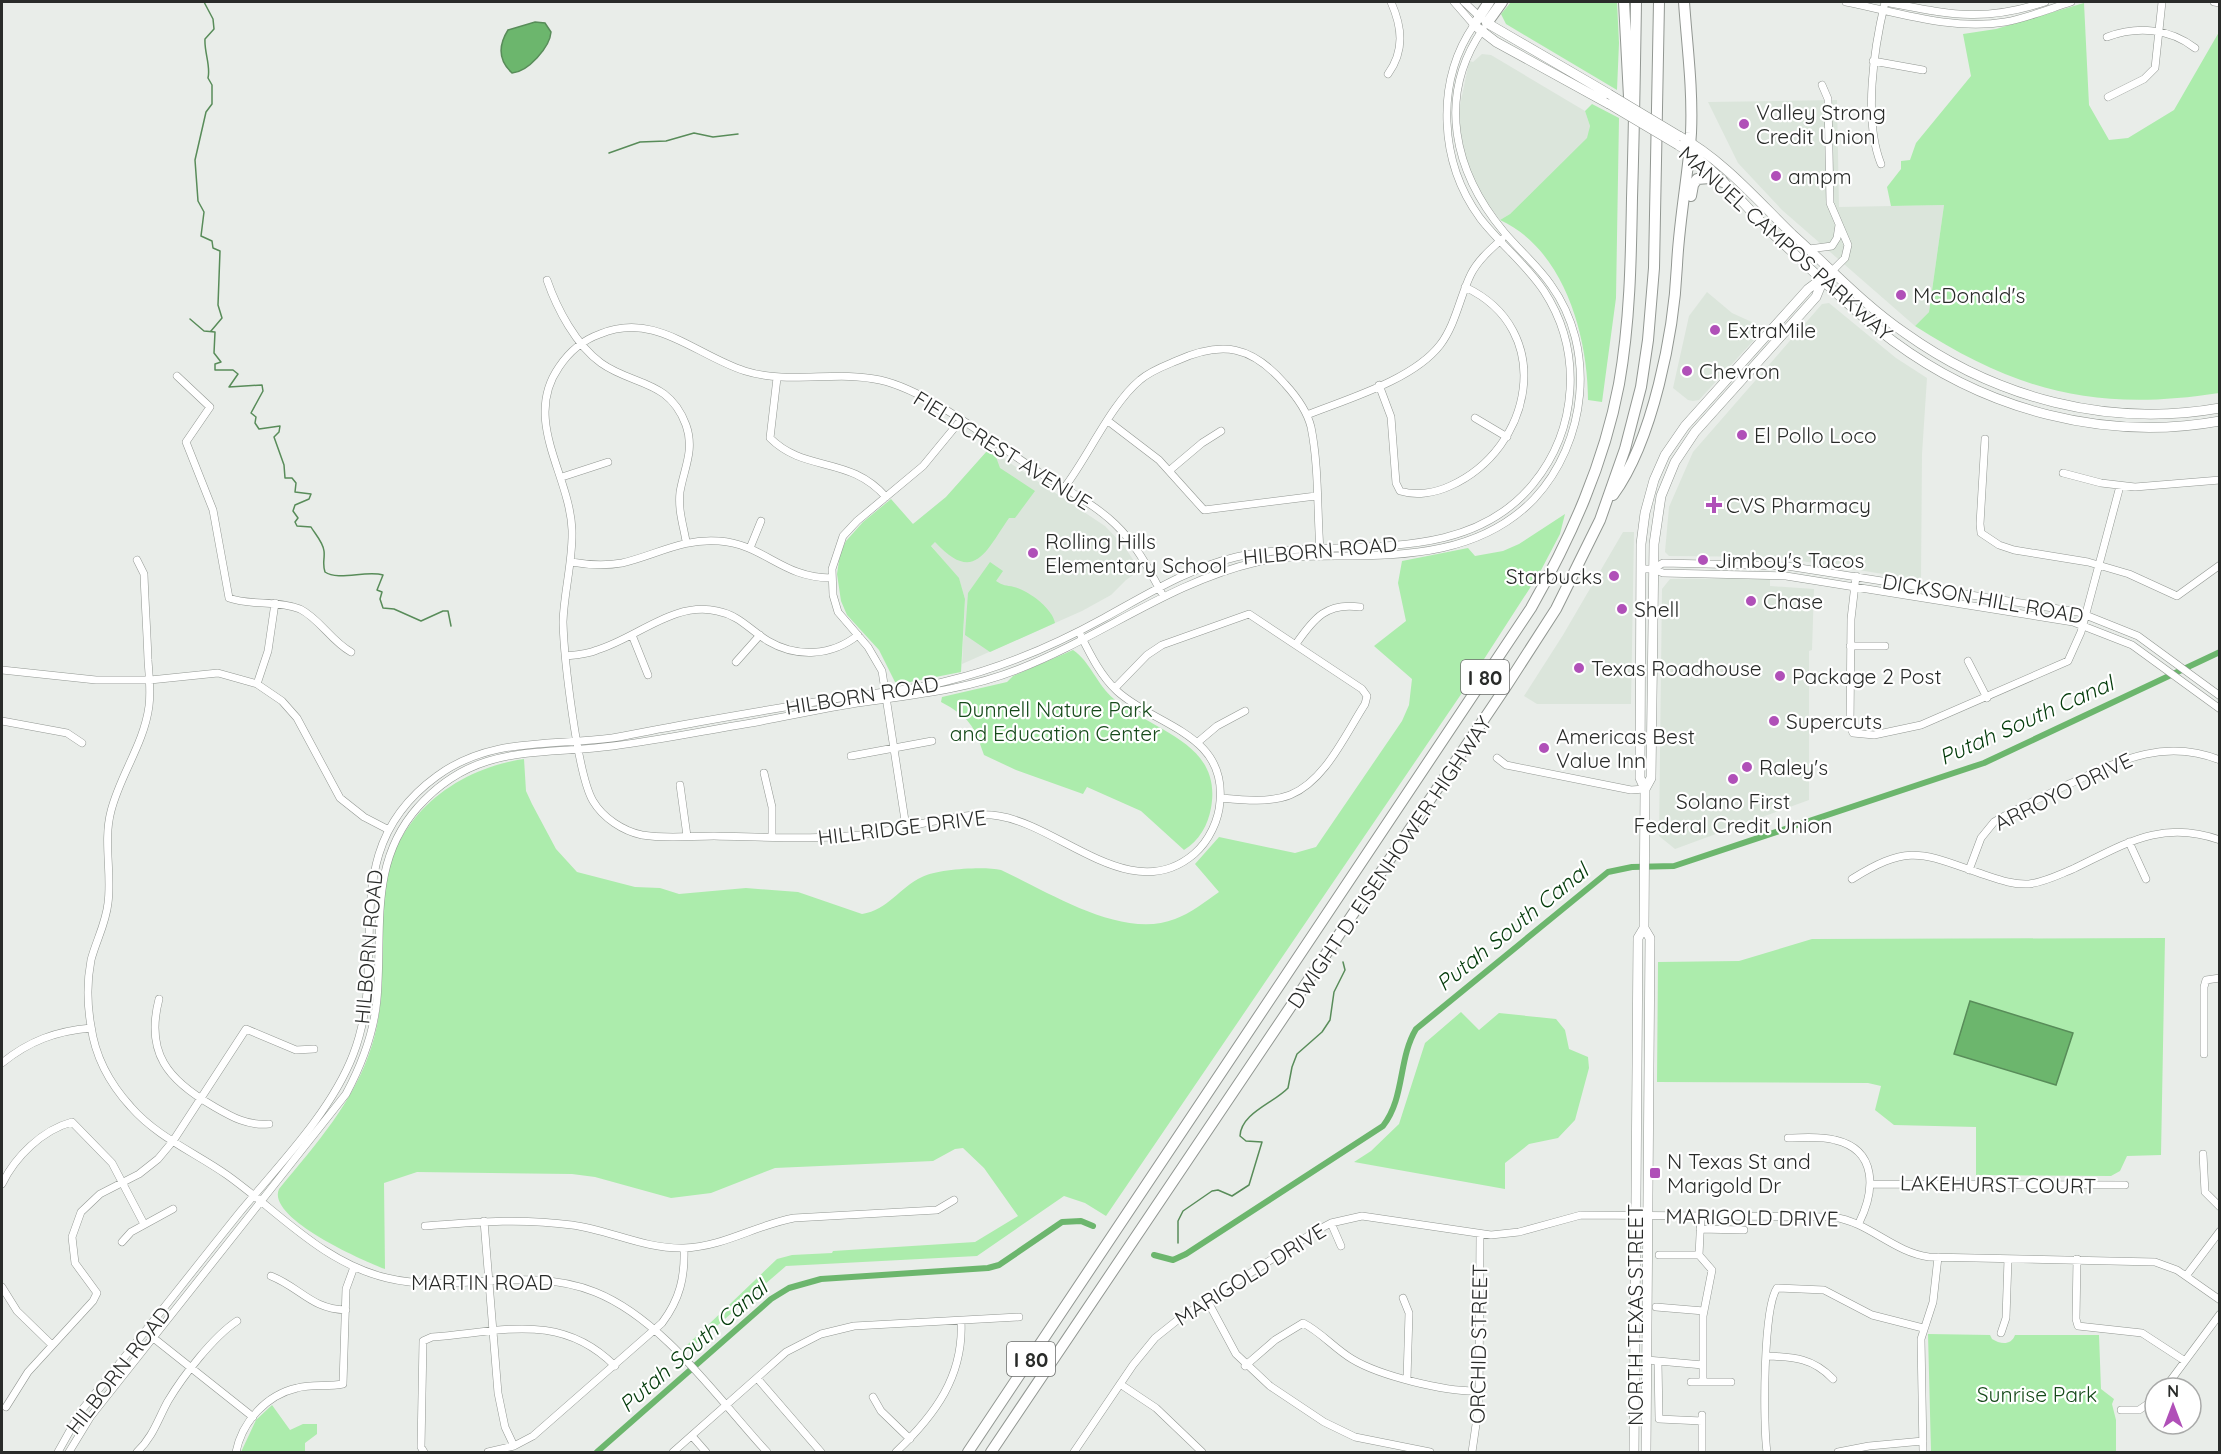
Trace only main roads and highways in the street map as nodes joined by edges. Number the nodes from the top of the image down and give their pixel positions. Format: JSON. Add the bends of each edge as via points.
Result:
{"nodes":[{"id":1,"x":1489,"y":2,"type":"edge"},
{"id":2,"x":1502,"y":2,"type":"edge"},
{"id":3,"x":1624,"y":2,"type":"edge"},
{"id":4,"x":1636,"y":2,"type":"edge"},
{"id":5,"x":1659,"y":2,"type":"edge"},
{"id":6,"x":1683,"y":2,"type":"edge"},
{"id":7,"x":1481,"y":24,"type":"junction"},
{"id":8,"x":1634,"y":127,"type":"junction"},
{"id":9,"x":1690,"y":146,"type":"junction"},
{"id":10,"x":1723,"y":182,"type":"junction"},
{"id":11,"x":1832,"y":271,"type":"junction"},
{"id":12,"x":1678,"y":276,"type":"junction"},
{"id":13,"x":1823,"y":280,"type":"junction"},
{"id":14,"x":2220,"y":408,"type":"edge"},
{"id":15,"x":2220,"y":421,"type":"edge"},
{"id":16,"x":1606,"y":505,"type":"junction"},
{"id":17,"x":1645,"y":789,"type":"junction"},
{"id":18,"x":1644,"y":928,"type":"junction"},
{"id":19,"x":968,"y":1452,"type":"edge"},
{"id":20,"x":991,"y":1452,"type":"edge"},
{"id":21,"x":1634,"y":1452,"type":"edge"},
{"id":22,"x":1646,"y":1452,"type":"edge"}],
"edges":[{"from":1,"to":7,"type":"highway"},
{"from":2,"to":7,"type":"highway"},
{"from":3,"to":8,"type":"highway","via":[[1626,78]]},
{"from":4,"to":8,"type":"highway","name":"DWIGHT D. EISENHOWER HIGHWAY","number":"I 80"},
{"from":5,"to":16,"type":"highway","name":"DWIGHT D. EISENHOWER HIGHWAY","number":"I 80","via":[[1654,249],[1648,340],[1633,422]]},
{"from":6,"to":9,"type":"highway","via":[[1690,82]]},
{"from":7,"to":9,"type":"main road","name":"MANUEL CAMPOS PARKWAY","bridge":true},
{"from":8,"to":19,"type":"highway","name":"DWIGHT D. EISENHOWER HIGHWAY","number":"I 80","via":[[1630,307],[1619,385],[1593,478],[1555,566],[1531,608]]},
{"from":9,"to":10,"type":"main road","name":"MANUEL CAMPOS PARKWAY"},
{"from":9,"to":11,"type":"main road","name":"MANUEL CAMPOS PARKWAY","via":[[1722,167]]},
{"from":9,"to":12,"type":"highway"},
{"from":10,"to":12,"type":"highway","via":[[1702,178],[1693,185]]},
{"from":10,"to":13,"type":"main road","name":"MANUEL CAMPOS PARKWAY"},
{"from":11,"to":13,"type":"main road","name":"NORTH TEXAS STREET"},
{"from":11,"to":14,"type":"main road","name":"MANUEL CAMPOS PARKWAY","via":[[1922,345],[1959,368],[2010,390],[2053,403],[2121,414]]},
{"from":12,"to":16,"type":"highway","via":[[1658,386],[1624,480]]},
{"from":13,"to":15,"type":"main road","name":"MANUEL CAMPOS PARKWAY","via":[[1878,330],[1914,356],[2006,402],[2051,416],[2120,426],[2168,427]]},
{"from":13,"to":17,"type":"main road","name":"NORTH TEXAS STREET","via":[[1816,297],[1695,432],[1675,462],[1656,515],[1651,778]]},
{"from":13,"to":17,"type":"main road","name":"NORTH TEXAS STREET","via":[[1808,289],[1672,444],[1647,503],[1641,569],[1640,778]]},
{"from":16,"to":20,"type":"highway","name":"DWIGHT D. EISENHOWER HIGHWAY","number":"I 80","via":[[1560,600],[1507,685]]},
{"from":17,"to":18,"type":"main road","name":"NORTH TEXAS STREET"},
{"from":18,"to":21,"type":"main road","name":"NORTH TEXAS STREET","via":[[1638,938]]},
{"from":18,"to":22,"type":"main road","name":"NORTH TEXAS STREET","via":[[1650,938]]}]}
